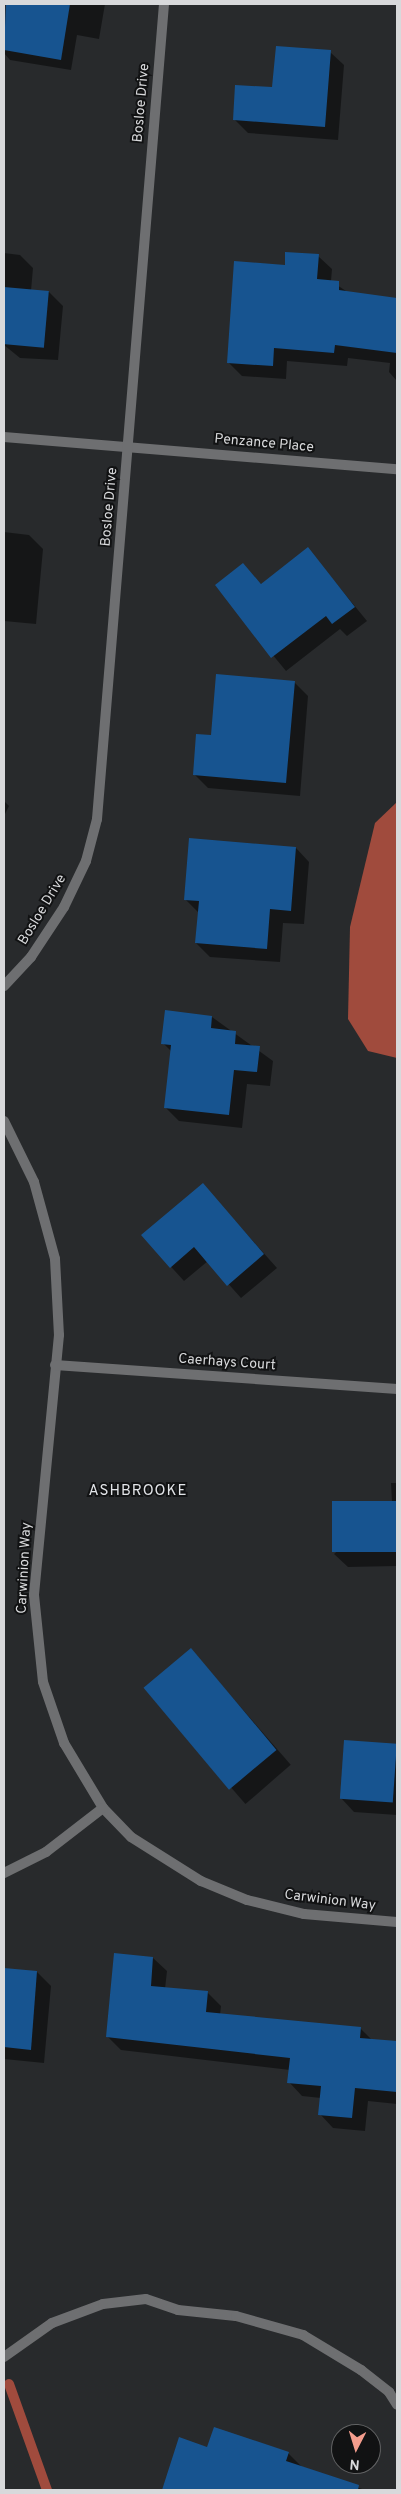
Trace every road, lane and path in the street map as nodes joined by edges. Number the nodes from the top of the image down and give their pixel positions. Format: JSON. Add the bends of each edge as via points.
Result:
{"nodes":[{"id":1,"x":164,"y":4,"type":"edge"},
{"id":2,"x":4,"y":437,"type":"edge"},
{"id":3,"x":129,"y":447,"type":"junction"},
{"id":4,"x":397,"y":468,"type":"edge"},
{"id":5,"x":4,"y":986,"type":"edge"},
{"id":6,"x":4,"y":1121,"type":"edge"},
{"id":7,"x":55,"y":1365,"type":"junction"},
{"id":8,"x":397,"y":1388,"type":"edge"},
{"id":9,"x":103,"y":1808,"type":"junction"},
{"id":10,"x":4,"y":1873,"type":"edge"},
{"id":11,"x":397,"y":1922,"type":"edge"},
{"id":12,"x":4,"y":2357,"type":"edge"},
{"id":13,"x":397,"y":2406,"type":"edge"}],
"edges":[{"from":1,"to":3,"type":"street","name":"Bosloe Drive"},
{"from":2,"to":3,"type":"street","name":"Penzance Place"},
{"from":3,"to":4,"type":"street","name":"Penzance Place"},
{"from":3,"to":5,"type":"street","name":"Bosloe Drive","via":[[94,837],[64,907],[31,957]]},
{"from":6,"to":7,"type":"street","name":"Carwinion Way","via":[[34,1182],[55,1259],[59,1334]]},
{"from":7,"to":8,"type":"street","name":"Caerhays Court"},
{"from":7,"to":9,"type":"street","name":"Carwinion Way","via":[[36,1626],[51,1710],[64,1743]]},
{"from":9,"to":10,"type":"street","via":[[46,1852]]},
{"from":9,"to":11,"type":"street","name":"Carwinion Way","via":[[157,1856],[223,1892],[304,1914]]},
{"from":12,"to":13,"type":"street","via":[[52,2323],[103,2304],[146,2299],[178,2310],[236,2316],[303,2335],[361,2370],[389,2392]]}]}
